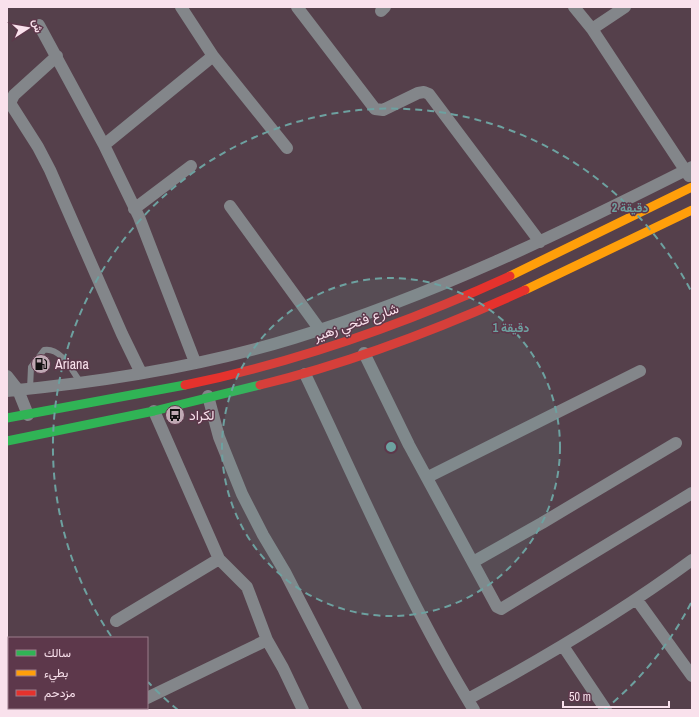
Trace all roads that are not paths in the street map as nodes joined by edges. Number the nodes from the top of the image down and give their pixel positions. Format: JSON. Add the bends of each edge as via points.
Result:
{"nodes":[{"id":1,"x":181,"y":7,"type":"edge"},
{"id":2,"x":297,"y":7,"type":"edge"},
{"id":3,"x":574,"y":7,"type":"edge"},
{"id":4,"x":625,"y":7,"type":"edge"},
{"id":5,"x":39,"y":25,"type":"dead end"},
{"id":6,"x":592,"y":29,"type":"junction"},
{"id":7,"x":57,"y":56,"type":"junction"},
{"id":8,"x":213,"y":56,"type":"junction"},
{"id":9,"x":104,"y":145,"type":"junction"},
{"id":10,"x":287,"y":148,"type":"dead end"},
{"id":11,"x":191,"y":166,"type":"dead end"},
{"id":12,"x":690,"y":173,"type":"edge"},
{"id":13,"x":692,"y":187,"type":"edge"},
{"id":14,"x":230,"y":206,"type":"dead end"},
{"id":15,"x":134,"y":208,"type":"junction"},
{"id":16,"x":692,"y":210,"type":"edge"},
{"id":17,"x":540,"y":242,"type":"junction"},
{"id":18,"x":320,"y":330,"type":"junction"},
{"id":19,"x":364,"y":353,"type":"junction"},
{"id":20,"x":195,"y":362,"type":"junction"},
{"id":21,"x":640,"y":371,"type":"dead end"},
{"id":22,"x":141,"y":373,"type":"junction"},
{"id":23,"x":305,"y":374,"type":"junction"},
{"id":24,"x":7,"y":376,"type":"edge"},
{"id":25,"x":81,"y":383,"type":"junction"},
{"id":26,"x":18,"y":390,"type":"edge"},
{"id":27,"x":208,"y":396,"type":"junction"},
{"id":28,"x":154,"y":411,"type":"junction"},
{"id":29,"x":28,"y":415,"type":"junction"},
{"id":30,"x":7,"y":418,"type":"edge"},
{"id":31,"x":7,"y":441,"type":"edge"},
{"id":32,"x":676,"y":442,"type":"dead end"},
{"id":33,"x":428,"y":477,"type":"junction"},
{"id":34,"x":692,"y":493,"type":"edge"},
{"id":35,"x":219,"y":558,"type":"junction"},
{"id":36,"x":692,"y":560,"type":"edge"},
{"id":37,"x":473,"y":562,"type":"junction"},
{"id":38,"x":637,"y":600,"type":"junction"},
{"id":39,"x":116,"y":621,"type":"dead end"},
{"id":40,"x":267,"y":640,"type":"junction"},
{"id":41,"x":563,"y":646,"type":"junction"},
{"id":42,"x":692,"y":676,"type":"edge"},
{"id":43,"x":148,"y":698,"type":"edge"},
{"id":44,"x":468,"y":699,"type":"junction"},
{"id":45,"x":302,"y":710,"type":"edge"},
{"id":46,"x":356,"y":710,"type":"edge"},
{"id":47,"x":474,"y":710,"type":"edge"},
{"id":48,"x":606,"y":710,"type":"edge"}],
"edges":[{"from":1,"to":8,"type":"street"},
{"from":2,"to":17,"type":"street","via":[[375,109],[383,110],[418,93],[429,94]]},
{"from":3,"to":6,"type":"street"},
{"from":4,"to":6,"type":"street"},
{"from":5,"to":7,"type":"street"},
{"from":6,"to":12,"type":"street"},
{"from":7,"to":9,"type":"street"},
{"from":7,"to":22,"type":"street","via":[[14,95],[10,103],[50,170]]},
{"from":8,"to":9,"type":"street"},
{"from":8,"to":10,"type":"street"},
{"from":9,"to":15,"type":"street"},
{"from":11,"to":15,"type":"street"},
{"from":12,"to":17,"type":"street"},
{"from":13,"to":29,"type":"street","name":"شارع فتحي زهير","via":[[495,284],[358,338],[297,358],[208,379]]},
{"from":14,"to":18,"type":"street"},
{"from":15,"to":20,"type":"street"},
{"from":16,"to":19,"type":"street","via":[[483,309],[427,332]]},
{"from":17,"to":18,"type":"street","via":[[409,297]]},
{"from":18,"to":20,"type":"street"},
{"from":19,"to":23,"type":"street"},
{"from":19,"to":33,"type":"street","via":[[409,445]]},
{"from":20,"to":22,"type":"street"},
{"from":21,"to":33,"type":"street"},
{"from":22,"to":25,"type":"street"},
{"from":23,"to":27,"type":"street"},
{"from":23,"to":44,"type":"street","via":[[400,576],[432,639]]},
{"from":24,"to":26,"type":"street"},
{"from":25,"to":26,"type":"street"},
{"from":25,"to":26,"type":"lane","via":[[57,352],[50,349],[44,350]]},
{"from":26,"to":29,"type":"street"},
{"from":27,"to":28,"type":"street"},
{"from":27,"to":46,"type":"street","via":[[219,438],[242,494]]},
{"from":28,"to":31,"type":"street"},
{"from":28,"to":35,"type":"street"},
{"from":29,"to":30,"type":"street","name":"شارع فتحي زهير"},
{"from":32,"to":37,"type":"street","via":[[542,524]]},
{"from":33,"to":37,"type":"street"},
{"from":34,"to":37,"type":"street","via":[[501,609],[497,607]]},
{"from":35,"to":39,"type":"street"},
{"from":35,"to":40,"type":"street","via":[[247,587]]},
{"from":36,"to":38,"type":"street"},
{"from":38,"to":41,"type":"street"},
{"from":38,"to":42,"type":"street"},
{"from":40,"to":43,"type":"street"},
{"from":40,"to":45,"type":"street"},
{"from":41,"to":44,"type":"street"},
{"from":41,"to":48,"type":"street"},
{"from":44,"to":47,"type":"street"}]}
